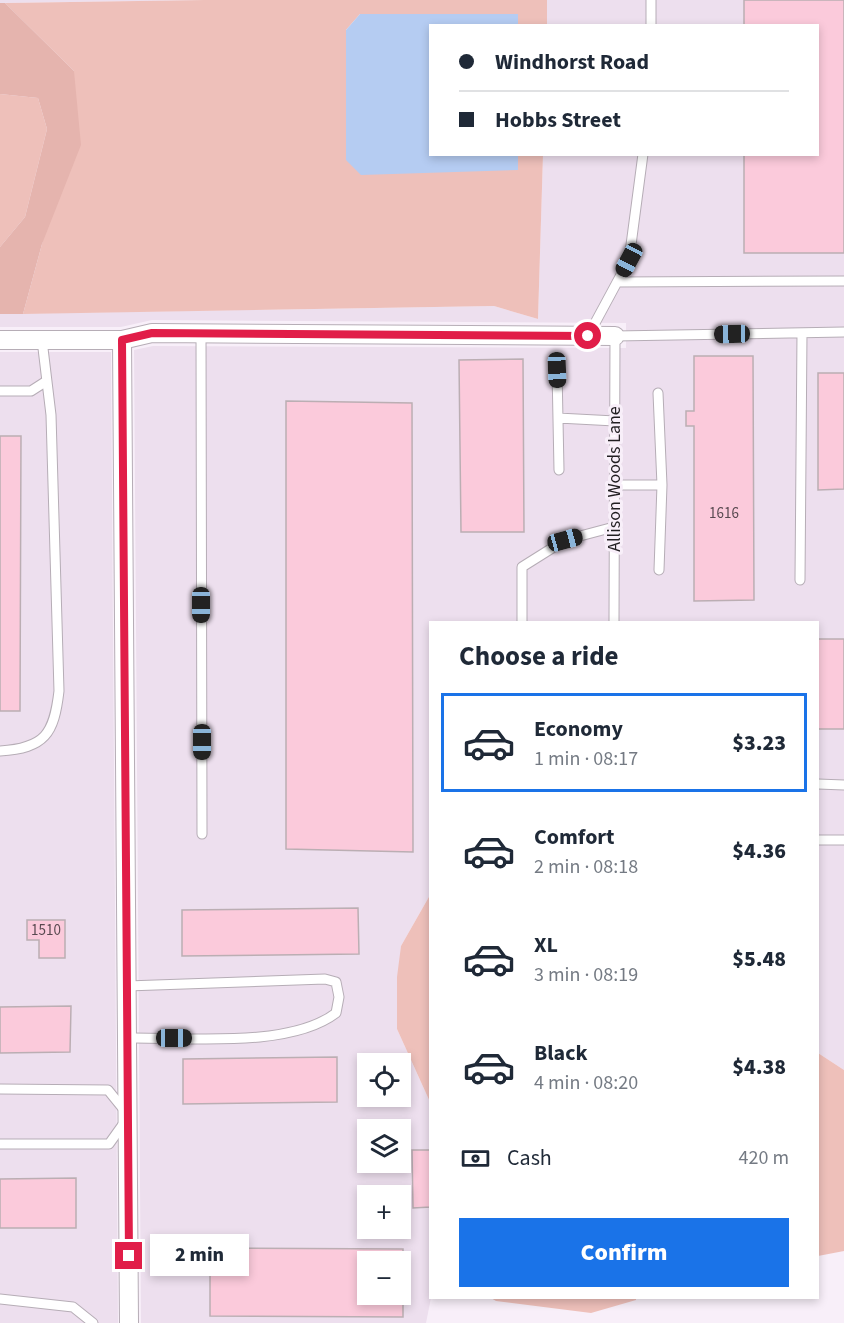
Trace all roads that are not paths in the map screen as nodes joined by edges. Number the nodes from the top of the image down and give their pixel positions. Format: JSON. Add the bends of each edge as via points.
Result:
{"nodes":[{"id":1,"x":651,"y":0,"type":"edge"},
{"id":2,"x":651,"y":24,"type":"edge"},
{"id":3,"x":643,"y":156,"type":"edge"},
{"id":4,"x":844,"y":281,"type":"edge"},
{"id":5,"x":617,"y":282,"type":"junction"},
{"id":6,"x":844,"y":332,"type":"edge"},
{"id":7,"x":201,"y":333,"type":"junction"},
{"id":8,"x":802,"y":333,"type":"junction"},
{"id":9,"x":588,"y":336,"type":"junction"},
{"id":10,"x":615,"y":336,"type":"junction"},
{"id":11,"x":0,"y":340,"type":"edge"},
{"id":12,"x":42,"y":340,"type":"junction"},
{"id":13,"x":122,"y":340,"type":"junction"},
{"id":14,"x":557,"y":370,"type":"dead end"},
{"id":15,"x":45,"y":382,"type":"junction"},
{"id":16,"x":0,"y":391,"type":"edge"},
{"id":17,"x":658,"y":393,"type":"dead end"},
{"id":18,"x":558,"y":418,"type":"junction"},
{"id":19,"x":615,"y":421,"type":"junction"},
{"id":20,"x":559,"y":470,"type":"dead end"},
{"id":21,"x":614,"y":485,"type":"junction"},
{"id":22,"x":662,"y":485,"type":"junction"},
{"id":23,"x":614,"y":527,"type":"junction"},
{"id":24,"x":659,"y":570,"type":"dead end"},
{"id":25,"x":800,"y":580,"type":"dead end"},
{"id":26,"x":522,"y":621,"type":"edge"},
{"id":27,"x":614,"y":621,"type":"edge"},
{"id":28,"x":0,"y":751,"type":"edge"},
{"id":29,"x":819,"y":784,"type":"edge"},
{"id":30,"x":844,"y":785,"type":"edge"},
{"id":31,"x":202,"y":834,"type":"dead end"},
{"id":32,"x":819,"y":840,"type":"edge"},
{"id":33,"x":844,"y":840,"type":"edge"},
{"id":34,"x":127,"y":986,"type":"junction"},
{"id":35,"x":128,"y":1038,"type":"junction"},
{"id":36,"x":0,"y":1089,"type":"edge"},
{"id":37,"x":128,"y":1118,"type":"junction"},
{"id":38,"x":0,"y":1144,"type":"edge"},
{"id":39,"x":0,"y":1299,"type":"edge"},
{"id":40,"x":93,"y":1323,"type":"edge"},
{"id":41,"x":129,"y":1323,"type":"edge"}],
"edges":[{"from":1,"to":2,"type":"lane"},
{"from":3,"to":5,"type":"lane","via":[[629,260]]},
{"from":4,"to":5,"type":"lane"},
{"from":5,"to":9,"type":"lane"},
{"from":6,"to":8,"type":"lane"},
{"from":7,"to":9,"type":"street"},
{"from":7,"to":13,"type":"street","via":[[152,333]]},
{"from":7,"to":31,"type":"lane"},
{"from":8,"to":10,"type":"lane"},
{"from":8,"to":25,"type":"lane"},
{"from":9,"to":10,"type":"street"},
{"from":10,"to":19,"type":"lane","name":"Allison Woods Lane"},
{"from":11,"to":12,"type":"street"},
{"from":12,"to":13,"type":"street"},
{"from":12,"to":15,"type":"lane"},
{"from":13,"to":34,"type":"street"},
{"from":14,"to":18,"type":"lane"},
{"from":15,"to":16,"type":"lane","via":[[31,391]]},
{"from":15,"to":28,"type":"lane","via":[[50,398],[54,470],[59,691],[54,725],[46,737],[20,750]]},
{"from":17,"to":22,"type":"lane"},
{"from":18,"to":19,"type":"lane"},
{"from":18,"to":20,"type":"lane"},
{"from":19,"to":21,"type":"lane","name":"Allison Woods Lane"},
{"from":21,"to":22,"type":"lane"},
{"from":21,"to":23,"type":"lane","name":"Allison Woods Lane"},
{"from":22,"to":24,"type":"lane"},
{"from":23,"to":26,"type":"lane","via":[[565,540],[522,567]]},
{"from":23,"to":27,"type":"lane","name":"Allison Woods Lane"},
{"from":29,"to":30,"type":"lane"},
{"from":32,"to":33,"type":"lane"},
{"from":34,"to":35,"type":"street"},
{"from":34,"to":35,"type":"lane","via":[[325,980],[336,982],[339,997],[336,1013],[301,1031],[265,1037]]},
{"from":35,"to":37,"type":"street"},
{"from":36,"to":37,"type":"lane","via":[[108,1090],[122,1104]]},
{"from":37,"to":38,"type":"lane","via":[[109,1144]]},
{"from":37,"to":41,"type":"street"},
{"from":39,"to":40,"type":"lane","via":[[73,1307]]}]}
